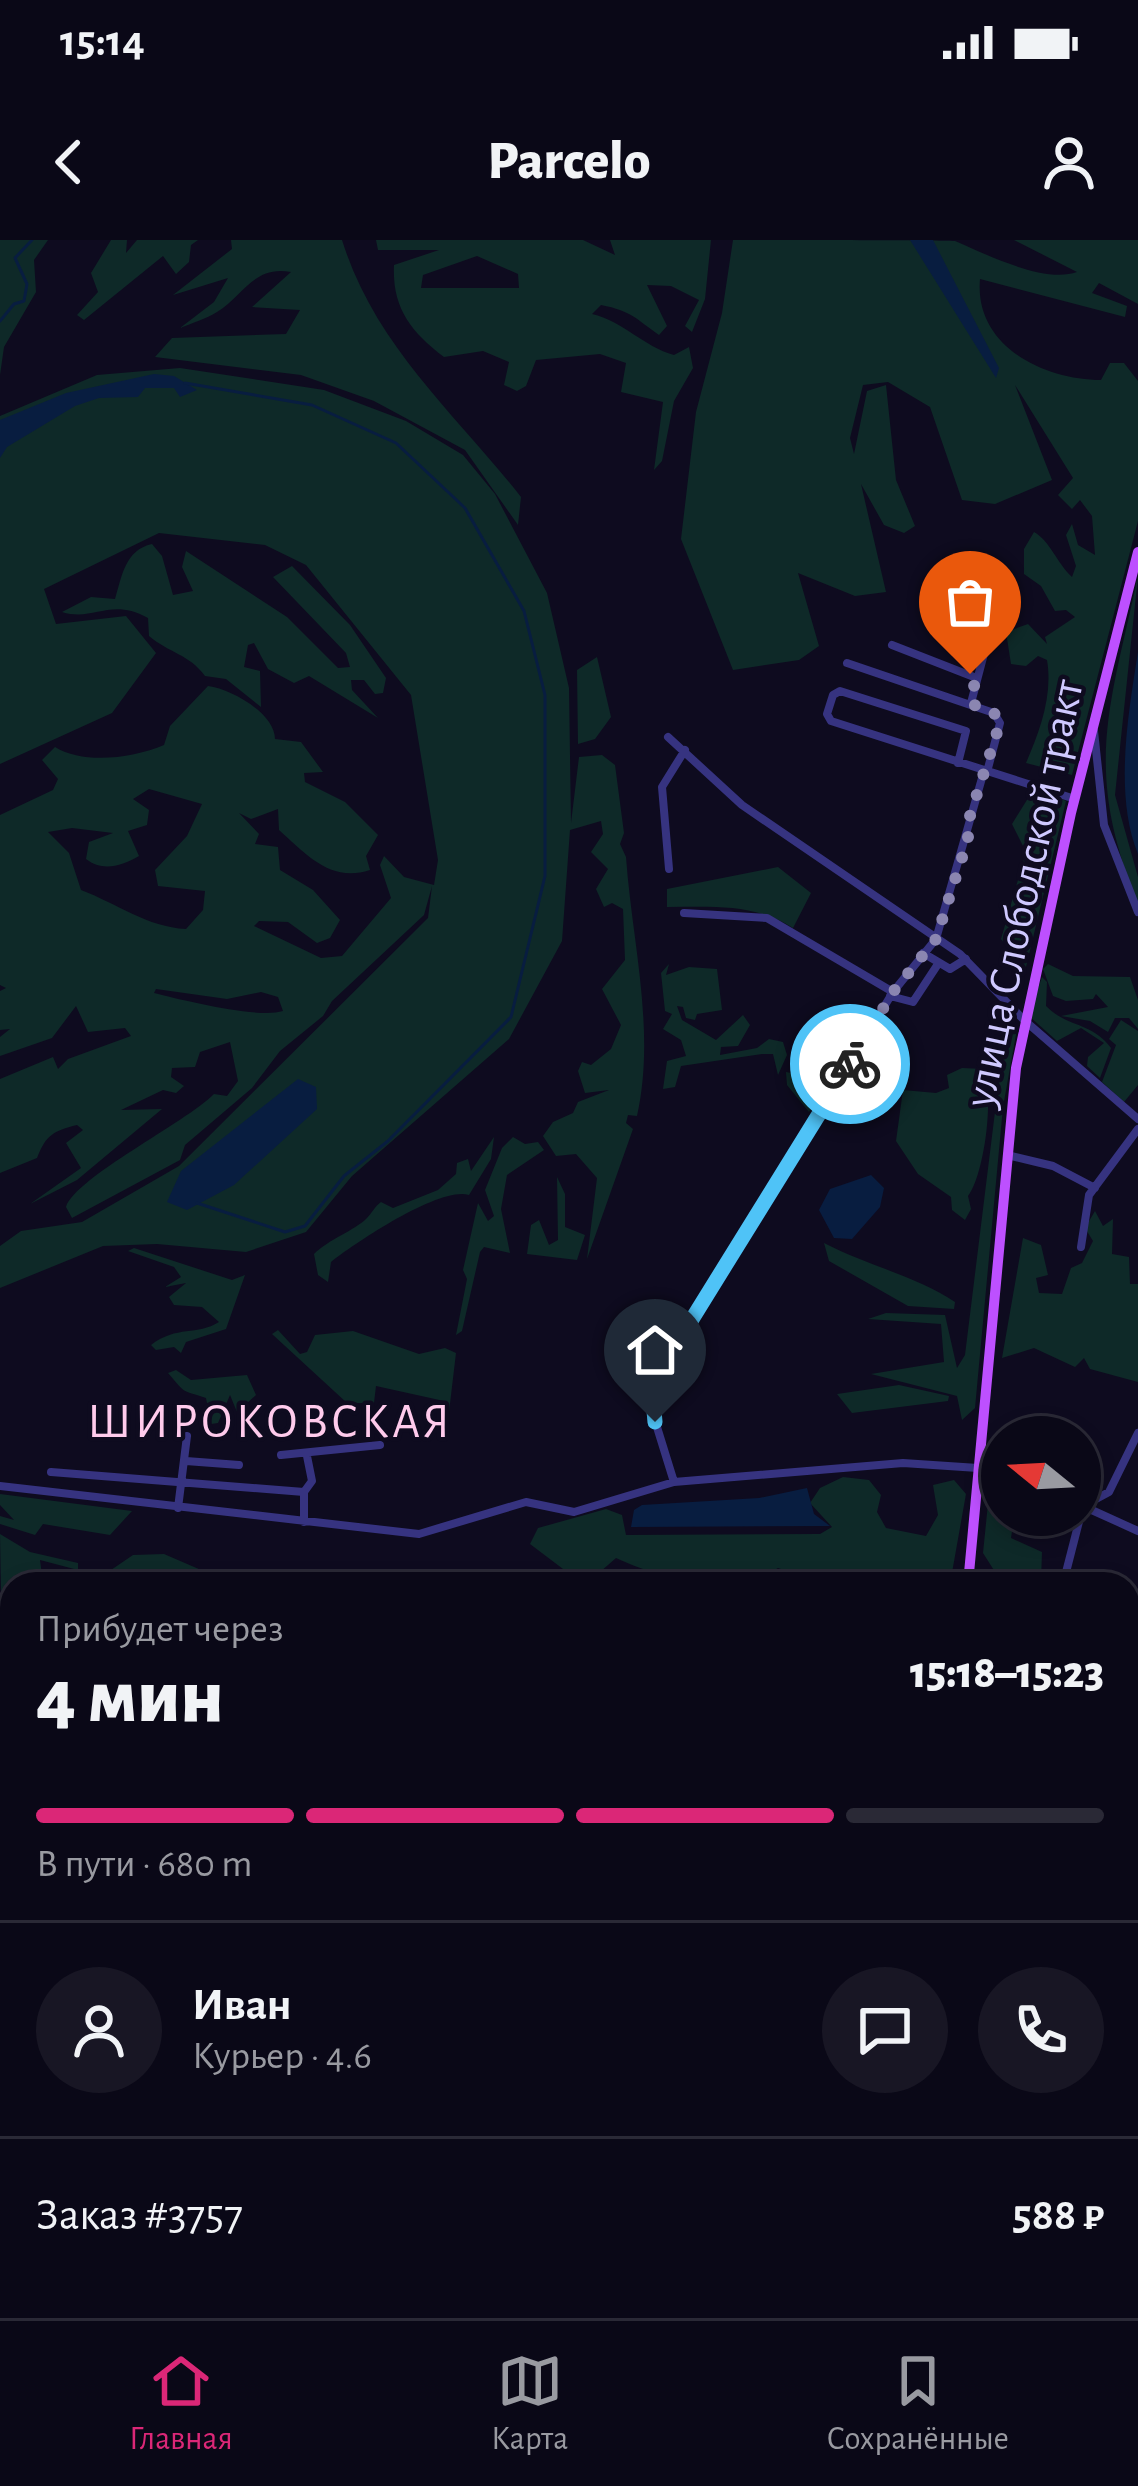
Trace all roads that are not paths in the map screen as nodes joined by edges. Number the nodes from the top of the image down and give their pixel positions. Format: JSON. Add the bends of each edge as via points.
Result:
{"nodes":[{"id":1,"x":1138,"y":552,"type":"edge"},
{"id":2,"x":999,"y":596,"type":"dead end"},
{"id":3,"x":892,"y":645,"type":"dead end"},
{"id":4,"x":847,"y":663,"type":"dead end"},
{"id":5,"x":975,"y":678,"type":"junction"},
{"id":6,"x":972,"y":704,"type":"junction"},
{"id":7,"x":1093,"y":724,"type":"junction"},
{"id":8,"x":668,"y":737,"type":"dead end"},
{"id":9,"x":685,"y":750,"type":"junction"},
{"id":10,"x":958,"y":763,"type":"junction"},
{"id":11,"x":986,"y":772,"type":"junction"},
{"id":12,"x":1075,"y":799,"type":"junction"},
{"id":13,"x":669,"y":869,"type":"dead end"},
{"id":14,"x":1138,"y":912,"type":"edge"},
{"id":15,"x":684,"y":913,"type":"dead end"},
{"id":16,"x":936,"y":939,"type":"junction"},
{"id":17,"x":923,"y":953,"type":"junction"},
{"id":18,"x":966,"y":959,"type":"junction"},
{"id":19,"x":938,"y":964,"type":"junction"},
{"id":20,"x":892,"y":994,"type":"junction"},
{"id":21,"x":1024,"y":1020,"type":"junction"},
{"id":22,"x":1138,"y":1119,"type":"edge"},
{"id":23,"x":1138,"y":1129,"type":"edge"},
{"id":24,"x":1006,"y":1155,"type":"junction"},
{"id":25,"x":1095,"y":1188,"type":"junction"},
{"id":26,"x":1081,"y":1247,"type":"dead end"},
{"id":27,"x":1138,"y":1433,"type":"edge"},
{"id":28,"x":187,"y":1436,"type":"dead end"},
{"id":29,"x":380,"y":1445,"type":"dead end"},
{"id":30,"x":281,"y":1455,"type":"dead end"},
{"id":31,"x":308,"y":1456,"type":"junction"},
{"id":32,"x":186,"y":1461,"type":"junction"},
{"id":33,"x":239,"y":1465,"type":"dead end"},
{"id":34,"x":978,"y":1468,"type":"junction"},
{"id":35,"x":981,"y":1469,"type":"edge"},
{"id":36,"x":51,"y":1472,"type":"dead end"},
{"id":37,"x":674,"y":1482,"type":"junction"},
{"id":38,"x":181,"y":1485,"type":"junction"},
{"id":39,"x":0,"y":1486,"type":"edge"},
{"id":40,"x":304,"y":1492,"type":"junction"},
{"id":41,"x":1101,"y":1496,"type":"edge"},
{"id":42,"x":178,"y":1508,"type":"junction"},
{"id":43,"x":1101,"y":1515,"type":"edge"},
{"id":44,"x":304,"y":1522,"type":"junction"},
{"id":45,"x":1138,"y":1532,"type":"edge"},
{"id":46,"x":1075,"y":1536,"type":"edge"},
{"id":47,"x":969,"y":1572,"type":"edge"},
{"id":48,"x":1066,"y":1572,"type":"edge"}],
"edges":[{"from":1,"to":7,"type":"main road","name":"улица Слободской тракт"},
{"from":2,"to":5,"type":"street"},
{"from":3,"to":5,"type":"street"},
{"from":4,"to":6,"type":"street"},
{"from":5,"to":6,"type":"street"},
{"from":6,"to":11,"type":"street","via":[[999,718]]},
{"from":7,"to":12,"type":"main road","name":"улица Слободской тракт"},
{"from":7,"to":14,"type":"street","via":[[1104,825]]},
{"from":8,"to":9,"type":"street"},
{"from":9,"to":13,"type":"street","via":[[662,787]]},
{"from":9,"to":16,"type":"street","via":[[742,805]]},
{"from":10,"to":10,"type":"street","via":[[966,731],[836,691],[827,718]]},
{"from":10,"to":11,"type":"street"},
{"from":11,"to":12,"type":"street"},
{"from":11,"to":16,"type":"street"},
{"from":12,"to":21,"type":"main road","name":"улица Слободской тракт"},
{"from":15,"to":20,"type":"street","via":[[767,918]]},
{"from":16,"to":17,"type":"street"},
{"from":16,"to":18,"type":"street"},
{"from":17,"to":19,"type":"street"},
{"from":17,"to":20,"type":"street"},
{"from":18,"to":19,"type":"street","via":[[955,969]]},
{"from":18,"to":21,"type":"street"},
{"from":19,"to":20,"type":"street","via":[[914,1001]]},
{"from":20,"to":37,"type":"street","via":[[662,1371],[652,1411]]},
{"from":21,"to":22,"type":"street"},
{"from":21,"to":24,"type":"main road","name":"улица Слободской тракт"},
{"from":23,"to":25,"type":"street"},
{"from":24,"to":25,"type":"street","via":[[1053,1166]]},
{"from":24,"to":34,"type":"main road","name":"улица Слободской тракт"},
{"from":25,"to":26,"type":"street"},
{"from":27,"to":41,"type":"street"},
{"from":28,"to":32,"type":"street"},
{"from":29,"to":31,"type":"street"},
{"from":30,"to":31,"type":"street"},
{"from":31,"to":40,"type":"street","via":[[312,1481]]},
{"from":32,"to":33,"type":"street"},
{"from":32,"to":38,"type":"street"},
{"from":34,"to":35,"type":"street"},
{"from":34,"to":37,"type":"street","via":[[903,1463]]},
{"from":34,"to":47,"type":"main road","name":"улица Слободской тракт"},
{"from":36,"to":38,"type":"street"},
{"from":37,"to":44,"type":"street","via":[[574,1512],[526,1502],[419,1534]]},
{"from":38,"to":40,"type":"street"},
{"from":38,"to":42,"type":"street"},
{"from":39,"to":42,"type":"street"},
{"from":40,"to":44,"type":"street"},
{"from":42,"to":44,"type":"street"},
{"from":43,"to":45,"type":"street"},
{"from":46,"to":48,"type":"street"}]}
